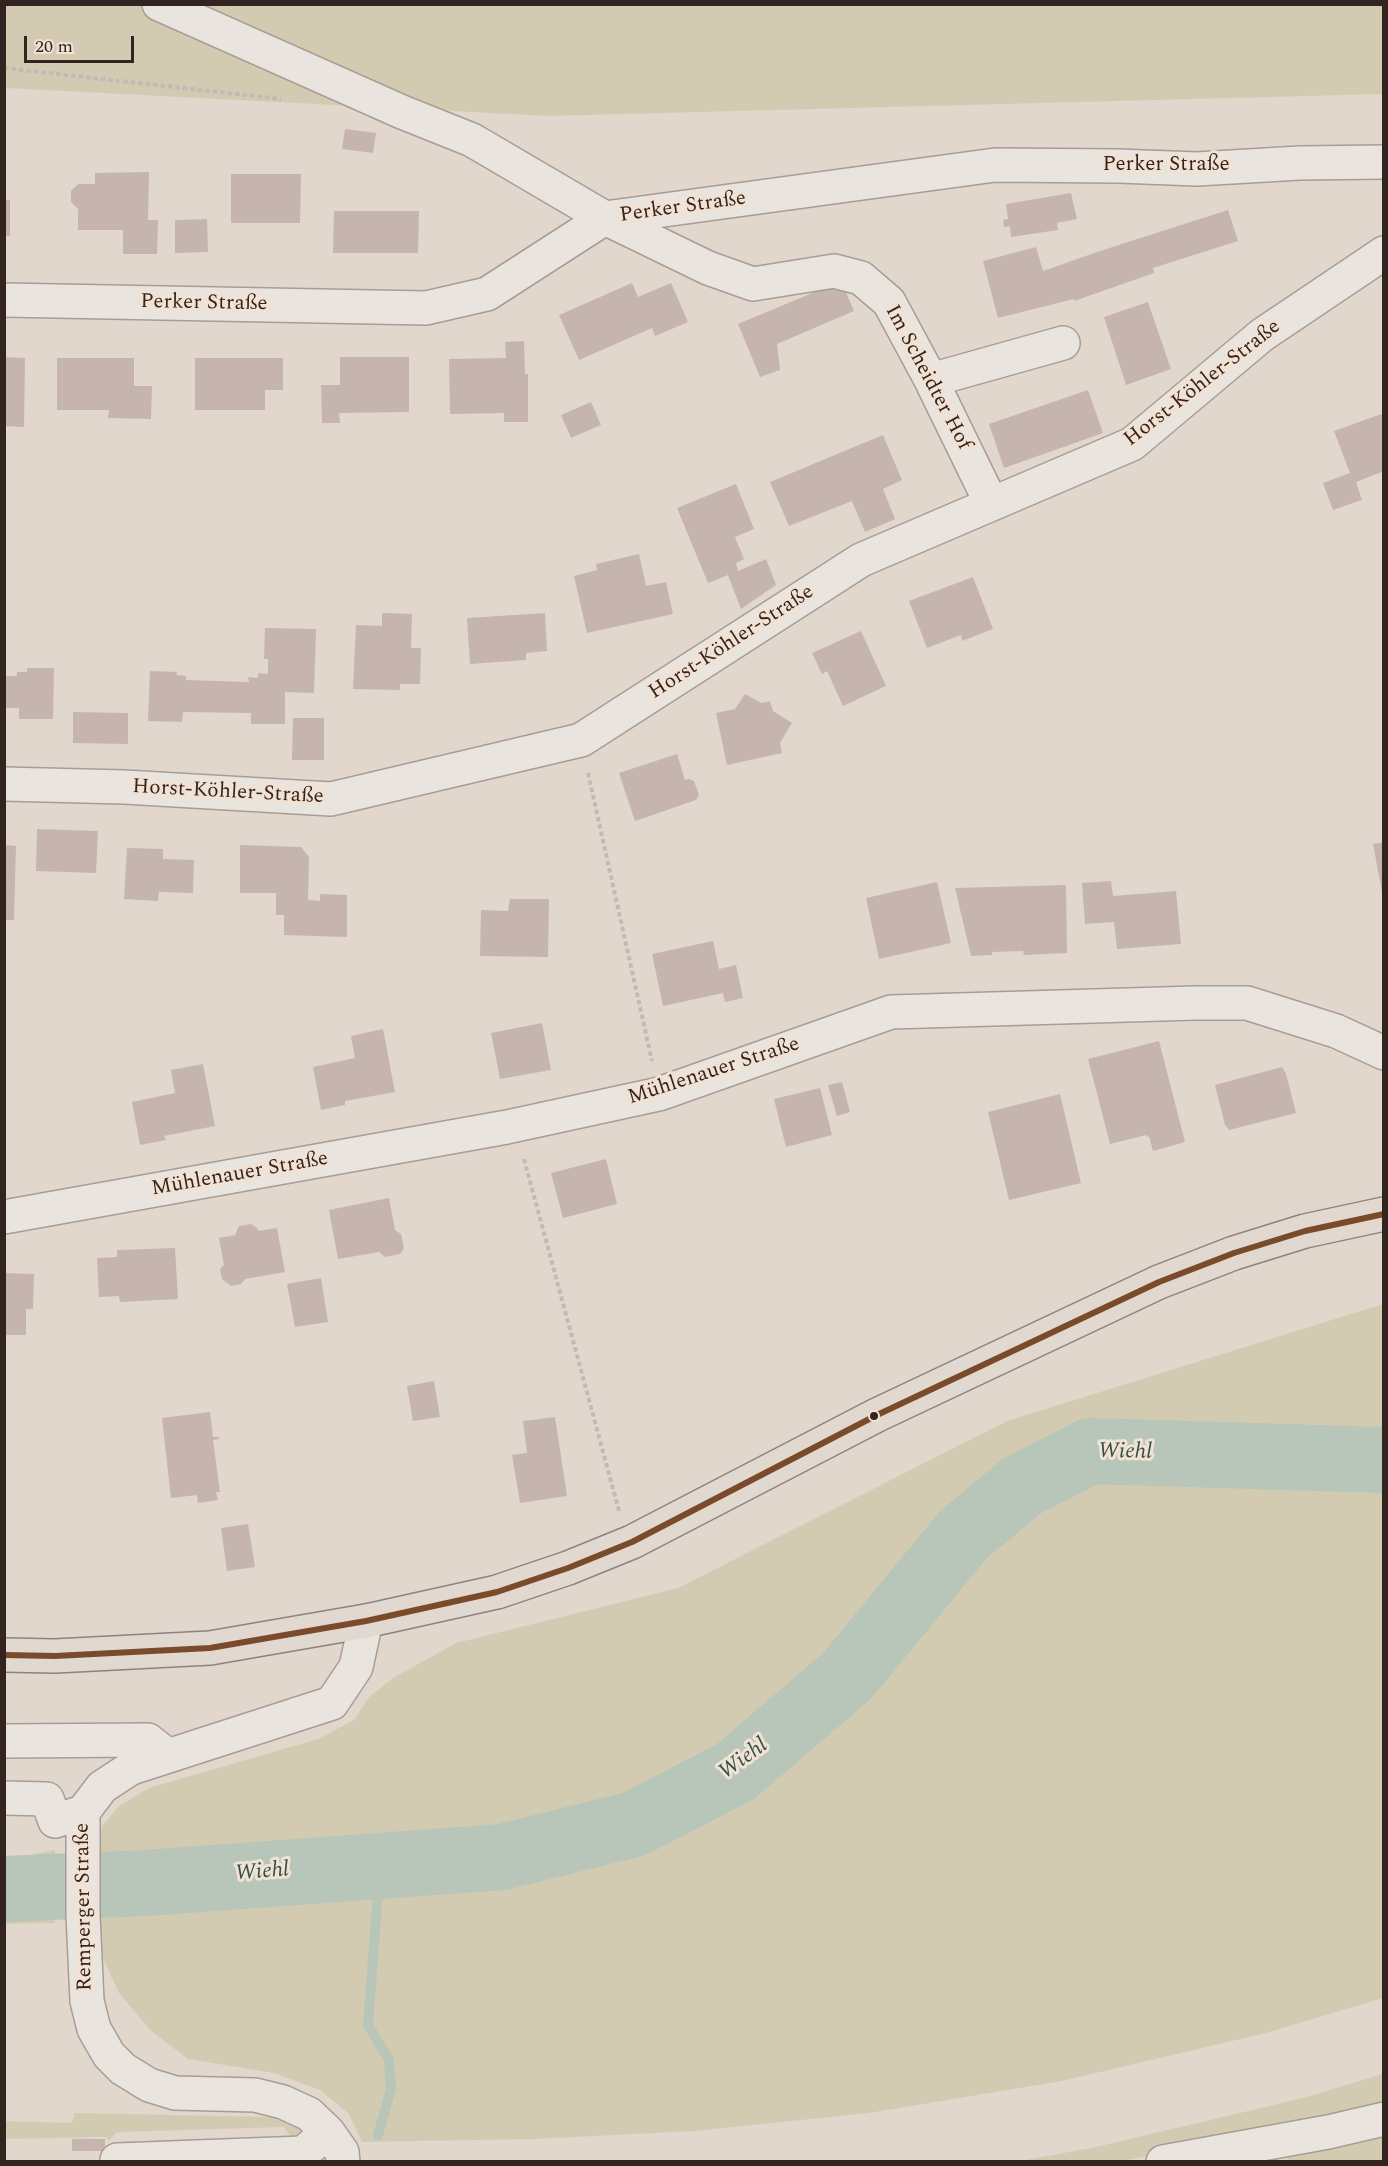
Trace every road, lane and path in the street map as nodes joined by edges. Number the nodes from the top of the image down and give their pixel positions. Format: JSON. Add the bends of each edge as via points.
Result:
{"nodes":[{"id":1,"x":159,"y":4,"type":"edge"},
{"id":2,"x":4,"y":68,"type":"edge"},
{"id":3,"x":285,"y":99,"type":"dead end"},
{"id":4,"x":1383,"y":162,"type":"edge"},
{"id":5,"x":605,"y":218,"type":"junction"},
{"id":6,"x":1383,"y":253,"type":"edge"},
{"id":7,"x":4,"y":300,"type":"edge"},
{"id":8,"x":1063,"y":343,"type":"dead end"},
{"id":9,"x":931,"y":380,"type":"junction"},
{"id":10,"x":991,"y":504,"type":"junction"},
{"id":11,"x":581,"y":740,"type":"junction"},
{"id":12,"x":4,"y":784,"type":"edge"},
{"id":13,"x":1383,"y":1053,"type":"edge"},
{"id":14,"x":659,"y":1094,"type":"junction"},
{"id":15,"x":515,"y":1125,"type":"junction"},
{"id":16,"x":1383,"y":1214,"type":"edge"},
{"id":17,"x":4,"y":1217,"type":"edge"},
{"id":18,"x":632,"y":1542,"type":"junction"},
{"id":19,"x":366,"y":1621,"type":"junction"},
{"id":20,"x":4,"y":1654,"type":"edge"},
{"id":21,"x":4,"y":1741,"type":"edge"},
{"id":22,"x":168,"y":1756,"type":"junction"},
{"id":23,"x":4,"y":1798,"type":"edge"},
{"id":24,"x":83,"y":1812,"type":"junction"},
{"id":25,"x":1383,"y":2119,"type":"edge"},
{"id":26,"x":328,"y":2132,"type":"junction"},
{"id":27,"x":117,"y":2160,"type":"dead end"},
{"id":28,"x":343,"y":2162,"type":"edge"},
{"id":29,"x":1164,"y":2162,"type":"edge"}],
"edges":[{"from":1,"to":5,"type":"street","name":"Im Scheidter Hof","via":[[472,140]]},
{"from":2,"to":3,"type":"path"},
{"from":4,"to":5,"type":"street","name":"Perker Straße","via":[[1197,169],[995,165]]},
{"from":5,"to":7,"type":"street","name":"Perker Straße","via":[[487,294],[426,308]]},
{"from":5,"to":9,"type":"street","name":"Im Scheidter Hof","via":[[708,268],[753,284],[834,271],[861,278],[889,302]]},
{"from":6,"to":10,"type":"street","name":"Horst-Köhler-Straße","via":[[1262,335],[1132,444]]},
{"from":8,"to":9,"type":"street"},
{"from":9,"to":10,"type":"street","name":"Im Scheidter Hof"},
{"from":10,"to":11,"type":"street","name":"Horst-Köhler-Straße","via":[[861,560]]},
{"from":11,"to":12,"type":"street","name":"Horst-Köhler-Straße","via":[[331,799]]},
{"from":11,"to":14,"type":"path"},
{"from":13,"to":14,"type":"street","name":"Mühlenauer Straße","via":[[1336,1031],[1246,1003],[891,1012]]},
{"from":14,"to":15,"type":"street","name":"Mühlenauer Straße"},
{"from":15,"to":17,"type":"street","name":"Mühlenauer Straße"},
{"from":15,"to":18,"type":"path","via":[[617,1507]]},
{"from":16,"to":18,"type":"main road","via":[[1305,1231],[1159,1282],[877,1415]]},
{"from":18,"to":19,"type":"main road","via":[[497,1593]]},
{"from":19,"to":20,"type":"main road","via":[[210,1648],[55,1656]]},
{"from":19,"to":22,"type":"street","name":"Remperger Straße","via":[[356,1667],[332,1703]]},
{"from":21,"to":22,"type":"street","via":[[148,1740]]},
{"from":22,"to":24,"type":"street","name":"Remperger Straße","via":[[131,1768],[102,1787]]},
{"from":23,"to":24,"type":"street","via":[[47,1799],[55,1821]]},
{"from":24,"to":26,"type":"street","name":"Remperger Straße","via":[[82,1915],[87,2001],[94,2029],[109,2055],[149,2085],[175,2093],[255,2095],[283,2102],[309,2114]]},
{"from":25,"to":29,"type":"street"},
{"from":26,"to":27,"type":"street","via":[[303,2153]]},
{"from":26,"to":28,"type":"street","name":"Remperger Straße","via":[[342,2152]]}]}
